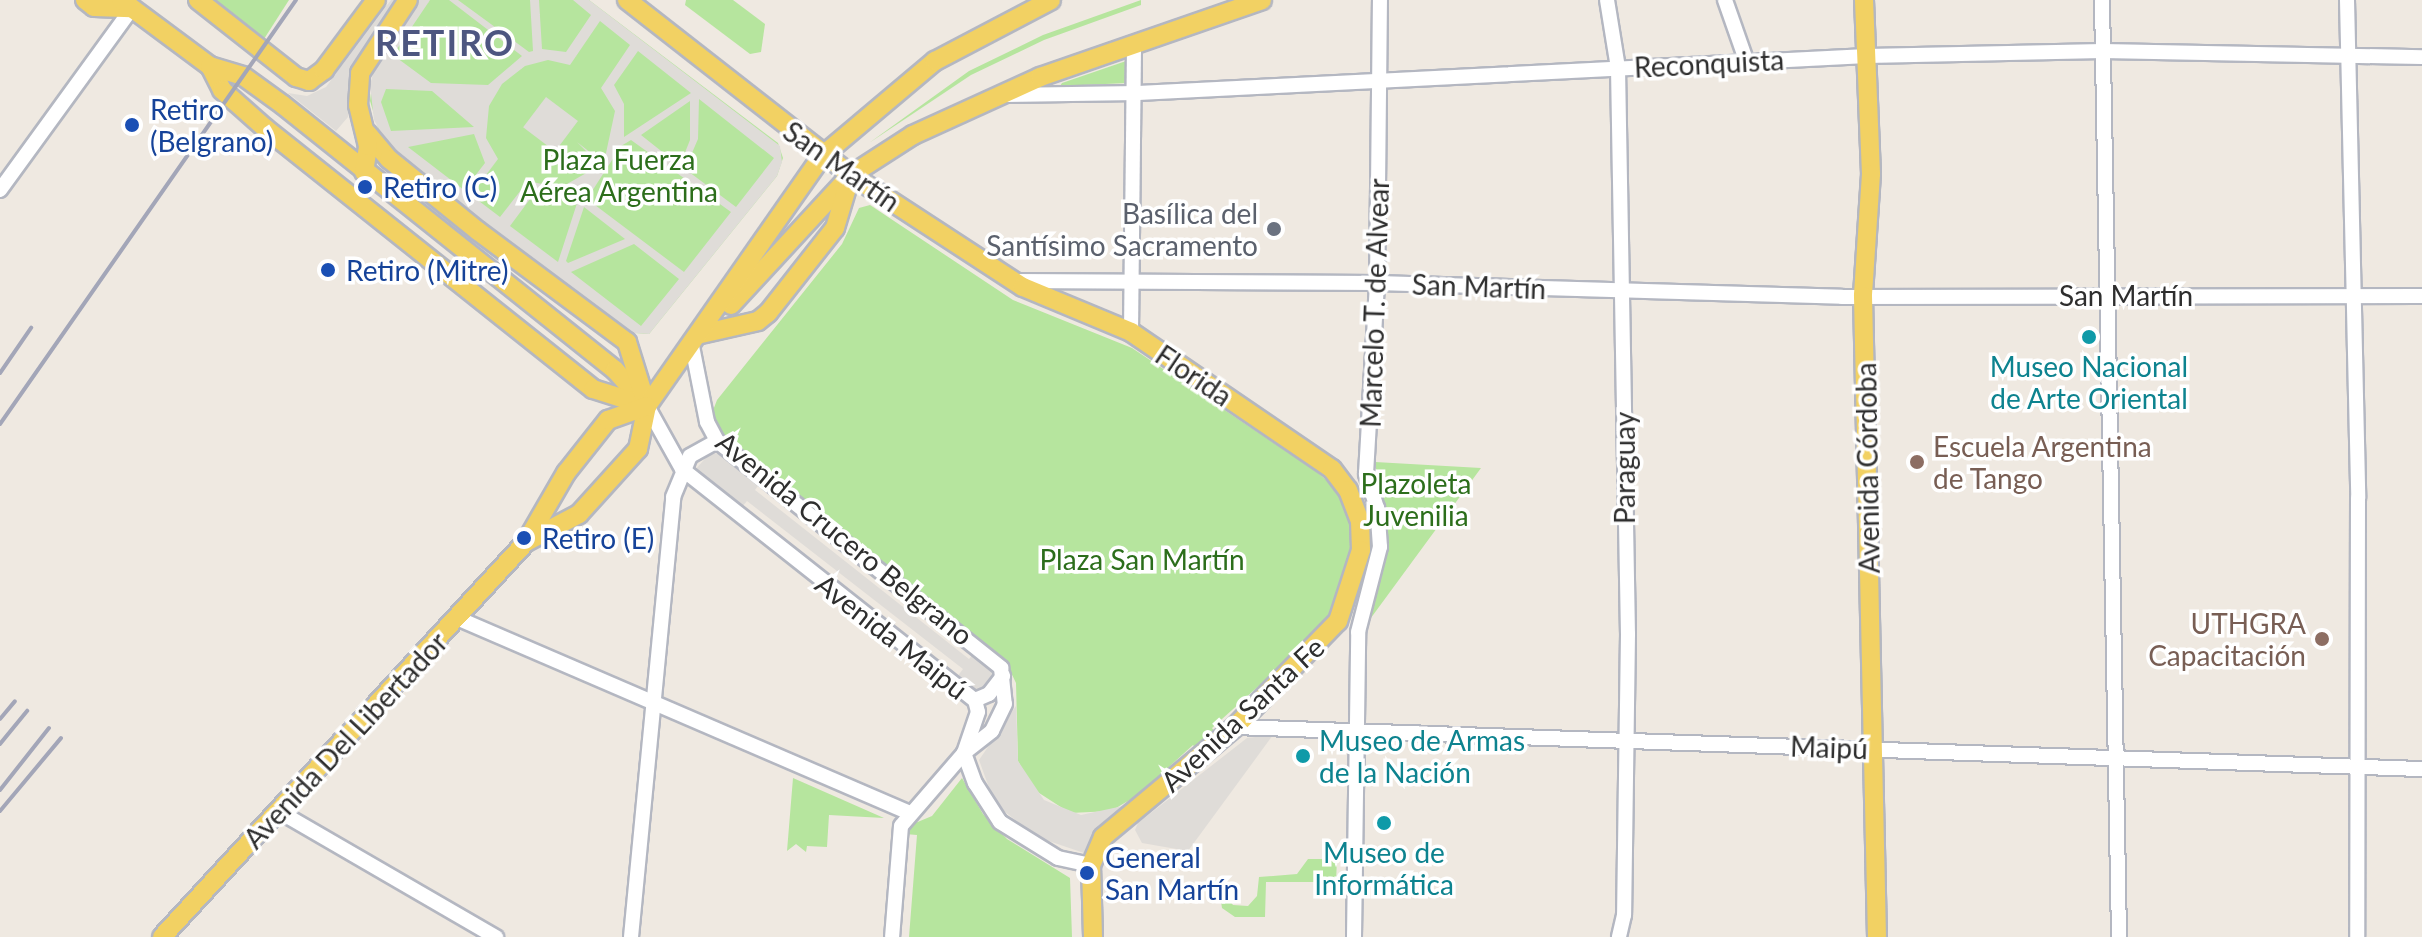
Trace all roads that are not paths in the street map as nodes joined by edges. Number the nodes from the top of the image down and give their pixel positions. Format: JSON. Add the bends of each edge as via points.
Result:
{"nodes":[{"id":1,"x":85,"y":0,"type":"edge"},
{"id":2,"x":198,"y":0,"type":"edge"},
{"id":3,"x":376,"y":0,"type":"edge"},
{"id":4,"x":408,"y":0,"type":"edge"},
{"id":5,"x":627,"y":0,"type":"edge"},
{"id":6,"x":1051,"y":0,"type":"edge"},
{"id":7,"x":1262,"y":0,"type":"edge"},
{"id":8,"x":1380,"y":0,"type":"edge"},
{"id":9,"x":1607,"y":0,"type":"edge"},
{"id":10,"x":1725,"y":0,"type":"edge"},
{"id":11,"x":1864,"y":0,"type":"edge"},
{"id":12,"x":2102,"y":0,"type":"edge"},
{"id":13,"x":2347,"y":0,"type":"edge"},
{"id":14,"x":130,"y":2,"type":"edge"},
{"id":15,"x":1134,"y":43,"type":"junction"},
{"id":16,"x":2103,"y":51,"type":"junction"},
{"id":17,"x":2349,"y":55,"type":"junction"},
{"id":18,"x":1867,"y":56,"type":"junction"},
{"id":19,"x":2422,"y":57,"type":"edge"},
{"id":20,"x":1746,"y":60,"type":"junction"},
{"id":21,"x":210,"y":66,"type":"junction"},
{"id":22,"x":1618,"y":68,"type":"junction"},
{"id":23,"x":1380,"y":77,"type":"junction"},
{"id":24,"x":1138,"y":93,"type":"junction"},
{"id":25,"x":997,"y":95,"type":"junction"},
{"id":26,"x":367,"y":133,"type":"junction"},
{"id":27,"x":822,"y":156,"type":"junction"},
{"id":28,"x":398,"y":165,"type":"junction"},
{"id":29,"x":364,"y":172,"type":"junction"},
{"id":30,"x":851,"y":175,"type":"junction"},
{"id":31,"x":0,"y":190,"type":"edge"},
{"id":32,"x":1133,"y":280,"type":"junction"},
{"id":33,"x":1014,"y":281,"type":"junction"},
{"id":34,"x":1377,"y":283,"type":"junction"},
{"id":35,"x":1623,"y":291,"type":"junction"},
{"id":36,"x":2109,"y":295,"type":"junction"},
{"id":37,"x":2354,"y":295,"type":"junction"},
{"id":38,"x":1863,"y":296,"type":"junction"},
{"id":39,"x":2422,"y":296,"type":"edge"},
{"id":40,"x":1131,"y":332,"type":"junction"},
{"id":41,"x":696,"y":340,"type":"junction"},
{"id":42,"x":647,"y":406,"type":"junction"},
{"id":43,"x":717,"y":441,"type":"junction"},
{"id":44,"x":682,"y":469,"type":"junction"},
{"id":45,"x":1366,"y":474,"type":"junction"},
{"id":46,"x":1340,"y":476,"type":"junction"},
{"id":47,"x":526,"y":542,"type":"junction"},
{"id":48,"x":457,"y":618,"type":"junction"},
{"id":49,"x":1003,"y":676,"type":"junction"},
{"id":50,"x":975,"y":700,"type":"junction"},
{"id":51,"x":653,"y":705,"type":"junction"},
{"id":52,"x":1235,"y":727,"type":"junction"},
{"id":53,"x":1355,"y":731,"type":"junction"},
{"id":54,"x":1625,"y":740,"type":"junction"},
{"id":55,"x":1873,"y":749,"type":"junction"},
{"id":56,"x":964,"y":753,"type":"junction"},
{"id":57,"x":2112,"y":758,"type":"junction"},
{"id":58,"x":2356,"y":767,"type":"junction"},
{"id":59,"x":2422,"y":769,"type":"edge"},
{"id":60,"x":280,"y":812,"type":"junction"},
{"id":61,"x":910,"y":813,"type":"junction"},
{"id":62,"x":1091,"y":865,"type":"junction"},
{"id":63,"x":162,"y":937,"type":"edge"},
{"id":64,"x":496,"y":937,"type":"edge"},
{"id":65,"x":631,"y":937,"type":"edge"},
{"id":66,"x":892,"y":937,"type":"edge"},
{"id":67,"x":1093,"y":937,"type":"edge"},
{"id":68,"x":1354,"y":937,"type":"edge"},
{"id":69,"x":1619,"y":937,"type":"edge"},
{"id":70,"x":1877,"y":937,"type":"edge"},
{"id":71,"x":2119,"y":937,"type":"edge"},
{"id":72,"x":2357,"y":937,"type":"edge"}],
"edges":[{"from":1,"to":14,"type":"main road","via":[[94,7]]},
{"from":2,"to":3,"type":"main road","via":[[296,77],[311,80]]},
{"from":4,"to":26,"type":"main road","via":[[360,73],[358,105]]},
{"from":5,"to":27,"type":"main road","name":"San Martín"},
{"from":6,"to":27,"type":"main road","name":"Avenida Del Libertador","via":[[935,61]]},
{"from":7,"to":15,"type":"main road","name":"Avenida Del Libertador"},
{"from":8,"to":23,"type":"street","name":"Marcelo T. de Alvear"},
{"from":9,"to":22,"type":"street","name":"Paraguay"},
{"from":10,"to":20,"type":"street"},
{"from":11,"to":18,"type":"main road","name":"Avenida Córdoba"},
{"from":12,"to":16,"type":"street"},
{"from":13,"to":17,"type":"street"},
{"from":14,"to":21,"type":"main road"},
{"from":14,"to":31,"type":"street"},
{"from":15,"to":24,"type":"street"},
{"from":15,"to":25,"type":"main road","name":"Avenida Del Libertador"},
{"from":16,"to":17,"type":"street","name":"Reconquista"},
{"from":16,"to":18,"type":"street","name":"Reconquista"},
{"from":16,"to":36,"type":"street"},
{"from":17,"to":19,"type":"street","name":"Reconquista"},
{"from":17,"to":37,"type":"street"},
{"from":18,"to":20,"type":"street","name":"Reconquista"},
{"from":18,"to":38,"type":"main road","name":"Avenida Córdoba","via":[[1871,174]]},
{"from":20,"to":22,"type":"street","name":"Reconquista"},
{"from":21,"to":29,"type":"main road","via":[[243,76]]},
{"from":21,"to":42,"type":"main road","via":[[222,90],[265,128],[593,389]]},
{"from":22,"to":23,"type":"street","name":"Reconquista"},
{"from":22,"to":35,"type":"street","name":"Paraguay"},
{"from":23,"to":24,"type":"street","name":"Reconquista"},
{"from":23,"to":34,"type":"street","name":"Marcelo T. de Alvear"},
{"from":24,"to":25,"type":"street","name":"Reconquista"},
{"from":24,"to":32,"type":"street"},
{"from":25,"to":30,"type":"main road","name":"Avenida Del Libertador","via":[[913,135]]},
{"from":26,"to":28,"type":"main road"},
{"from":26,"to":29,"type":"main road"},
{"from":27,"to":30,"type":"main road","name":"San Martín"},
{"from":27,"to":41,"type":"main road","name":"Avenida Del Libertador"},
{"from":28,"to":29,"type":"main road","via":[[377,164]]},
{"from":28,"to":42,"type":"main road","via":[[627,342]]},
{"from":29,"to":42,"type":"main road","via":[[615,370]]},
{"from":30,"to":33,"type":"main road","name":"San Martín"},
{"from":30,"to":41,"type":"main road","name":"Avenida Del Libertador"},
{"from":30,"to":41,"type":"main road","via":[[835,228],[768,313]]},
{"from":32,"to":33,"type":"street","name":"San Martín"},
{"from":32,"to":34,"type":"street","name":"San Martín"},
{"from":32,"to":40,"type":"street"},
{"from":33,"to":40,"type":"main road","name":"Florida"},
{"from":34,"to":35,"type":"street","name":"San Martín"},
{"from":34,"to":45,"type":"street","name":"Marcelo T. de Alvear"},
{"from":35,"to":38,"type":"street","name":"San Martín"},
{"from":35,"to":54,"type":"street","name":"Paraguay"},
{"from":36,"to":37,"type":"street","name":"San Martín"},
{"from":36,"to":38,"type":"street","name":"San Martín"},
{"from":36,"to":57,"type":"street"},
{"from":37,"to":39,"type":"street","name":"San Martín"},
{"from":37,"to":58,"type":"street"},
{"from":38,"to":55,"type":"main road","name":"Avenida Córdoba"},
{"from":40,"to":46,"type":"main road","name":"Florida"},
{"from":41,"to":42,"type":"main road","name":"Avenida Del Libertador"},
{"from":41,"to":43,"type":"street","name":"Avenida Crucero Belgrano","via":[[707,422]]},
{"from":42,"to":44,"type":"street","name":"Avenida Maipú"},
{"from":42,"to":47,"type":"main road","name":"Avenida Del Libertador","via":[[608,420]]},
{"from":42,"to":47,"type":"main road","name":"Avenida Del Libertador","via":[[638,449],[621,471],[575,517]]},
{"from":43,"to":44,"type":"street","via":[[690,456]]},
{"from":43,"to":49,"type":"street","name":"Avenida Crucero Belgrano","via":[[992,658]]},
{"from":44,"to":50,"type":"street","name":"Avenida Maipú"},
{"from":44,"to":51,"type":"street","via":[[670,515]]},
{"from":45,"to":46,"type":"street"},
{"from":45,"to":53,"type":"street","name":"Marcelo T. de Alvear","via":[[1377,508],[1380,547],[1358,632]]},
{"from":46,"to":52,"type":"main road","name":"Avenida Santa Fe","via":[[1361,529],[1360,563],[1350,595],[1324,641]]},
{"from":47,"to":48,"type":"main road","name":"Avenida Del Libertador"},
{"from":48,"to":51,"type":"street"},
{"from":48,"to":60,"type":"main road","name":"Avenida Del Libertador"},
{"from":49,"to":50,"type":"street","via":[[989,694]]},
{"from":49,"to":56,"type":"street","via":[[1007,689],[1001,715],[985,739]]},
{"from":50,"to":56,"type":"street","name":"Avenida Maipú","via":[[978,712]]},
{"from":51,"to":61,"type":"street"},
{"from":51,"to":65,"type":"street"},
{"from":52,"to":53,"type":"street","name":"Maipú"},
{"from":52,"to":62,"type":"main road","name":"Avenida Santa Fe","via":[[1103,837]]},
{"from":53,"to":54,"type":"street","name":"Maipú"},
{"from":53,"to":68,"type":"street","name":"Marcelo T. de Alvear"},
{"from":54,"to":55,"type":"street","name":"Maipú"},
{"from":54,"to":69,"type":"street","name":"Paraguay"},
{"from":55,"to":57,"type":"street","name":"Maipú"},
{"from":55,"to":70,"type":"main road","name":"Avenida Córdoba"},
{"from":56,"to":61,"type":"street"},
{"from":56,"to":62,"type":"street","via":[[975,783],[1000,822],[1058,858]]},
{"from":57,"to":58,"type":"street","name":"Maipú"},
{"from":57,"to":71,"type":"street"},
{"from":58,"to":59,"type":"street","name":"Maipú"},
{"from":58,"to":72,"type":"street"},
{"from":60,"to":63,"type":"main road","name":"Avenida Del Libertador"},
{"from":60,"to":64,"type":"street"},
{"from":61,"to":66,"type":"street","via":[[901,826]]},
{"from":62,"to":67,"type":"main road"}]}
